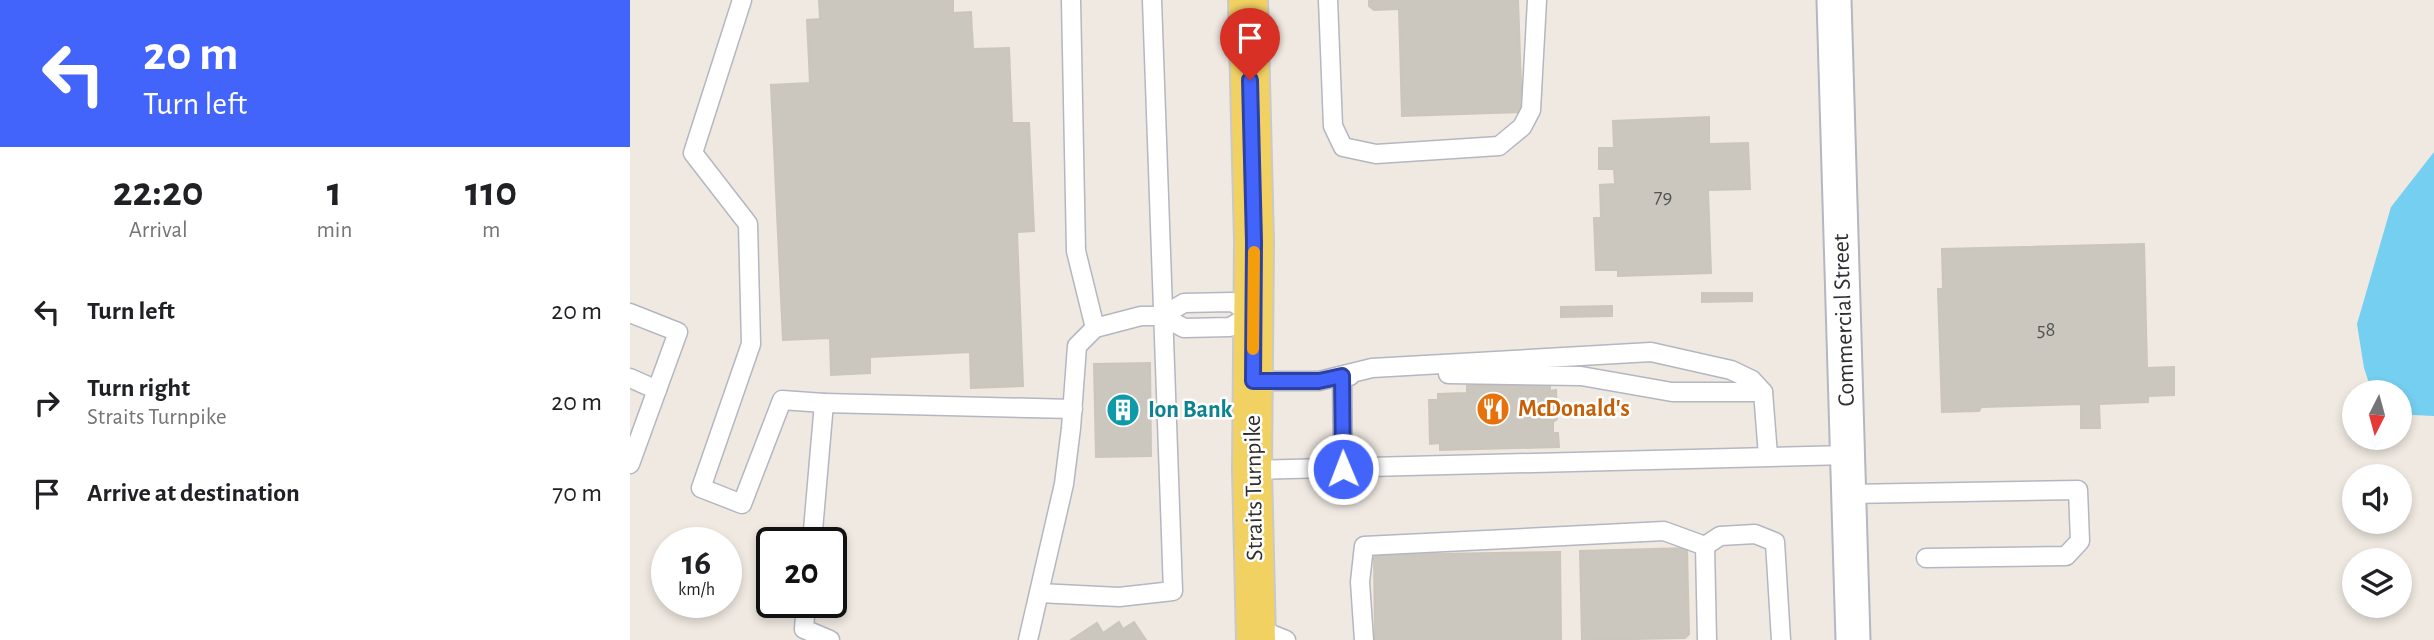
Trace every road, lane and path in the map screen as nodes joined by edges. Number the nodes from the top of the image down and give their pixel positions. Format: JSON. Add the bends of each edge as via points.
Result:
{"nodes":[{"id":1,"x":743,"y":0,"type":"edge"},
{"id":2,"x":1071,"y":0,"type":"edge"},
{"id":3,"x":1152,"y":0,"type":"edge"},
{"id":4,"x":1248,"y":0,"type":"edge"},
{"id":5,"x":1328,"y":0,"type":"edge"},
{"id":6,"x":1537,"y":0,"type":"edge"},
{"id":7,"x":1834,"y":0,"type":"edge"},
{"id":8,"x":630,"y":313,"type":"edge"},
{"id":9,"x":1253,"y":314,"type":"junction"},
{"id":10,"x":1162,"y":316,"type":"junction"},
{"id":11,"x":1095,"y":328,"type":"junction"},
{"id":12,"x":1342,"y":376,"type":"junction"},
{"id":13,"x":630,"y":378,"type":"edge"},
{"id":14,"x":1253,"y":381,"type":"junction"},
{"id":15,"x":657,"y":390,"type":"junction"},
{"id":16,"x":1763,"y":392,"type":"junction"},
{"id":17,"x":824,"y":403,"type":"junction"},
{"id":18,"x":1073,"y":409,"type":"junction"},
{"id":19,"x":1848,"y":454,"type":"junction"},
{"id":20,"x":1768,"y":455,"type":"junction"},
{"id":21,"x":630,"y":464,"type":"edge"},
{"id":22,"x":1343,"y":469,"type":"junction"},
{"id":23,"x":1252,"y":470,"type":"junction"},
{"id":24,"x":1849,"y":494,"type":"junction"},
{"id":25,"x":813,"y":527,"type":"edge"},
{"id":26,"x":1705,"y":546,"type":"junction"},
{"id":27,"x":1926,"y":558,"type":"dead end"},
{"id":28,"x":1039,"y":593,"type":"junction"},
{"id":29,"x":805,"y":618,"type":"edge"},
{"id":30,"x":1266,"y":636,"type":"edge"},
{"id":31,"x":830,"y":640,"type":"edge"},
{"id":32,"x":1028,"y":640,"type":"edge"},
{"id":33,"x":1364,"y":640,"type":"edge"},
{"id":34,"x":1707,"y":640,"type":"edge"},
{"id":35,"x":1781,"y":640,"type":"edge"},
{"id":36,"x":1853,"y":640,"type":"edge"}],
"edges":[{"from":1,"to":17,"type":"lane","via":[[693,153],[748,224],[751,344],[701,488],[742,504],[782,400]]},
{"from":2,"to":11,"type":"lane","via":[[1076,251]]},
{"from":3,"to":10,"type":"lane"},
{"from":4,"to":9,"type":"main road","name":"Straits Turnpike"},
{"from":5,"to":6,"type":"lane","via":[[1333,126],[1343,147],[1376,154],[1499,146],[1522,127],[1531,110]]},
{"from":7,"to":19,"type":"street","name":"Commercial Street"},
{"from":8,"to":15,"type":"lane","via":[[678,332]]},
{"from":9,"to":10,"type":"lane","via":[[1230,327],[1184,328]]},
{"from":9,"to":10,"type":"lane","via":[[1232,302],[1196,302],[1184,303]]},
{"from":9,"to":14,"type":"main road","name":"Straits Turnpike"},
{"from":10,"to":11,"type":"lane","via":[[1141,316]]},
{"from":10,"to":28,"type":"lane","via":[[1173,591],[1119,597]]},
{"from":11,"to":18,"type":"lane","via":[[1077,346]]},
{"from":12,"to":14,"type":"lane","via":[[1319,381]]},
{"from":12,"to":16,"type":"lane","via":[[1581,376],[1672,392]]},
{"from":12,"to":16,"type":"lane","via":[[1372,368],[1651,352],[1731,370],[1752,380]]},
{"from":12,"to":22,"type":"lane"},
{"from":13,"to":15,"type":"lane"},
{"from":14,"to":23,"type":"main road","name":"Straits Turnpike"},
{"from":15,"to":21,"type":"lane"},
{"from":16,"to":20,"type":"lane"},
{"from":17,"to":18,"type":"lane"},
{"from":17,"to":25,"type":"lane"},
{"from":18,"to":28,"type":"lane","via":[[1064,484]]},
{"from":19,"to":20,"type":"lane"},
{"from":19,"to":24,"type":"street","name":"Commercial Street"},
{"from":20,"to":22,"type":"lane"},
{"from":22,"to":23,"type":"lane"},
{"from":23,"to":30,"type":"main road","name":"Straits Turnpike"},
{"from":24,"to":27,"type":"lane","via":[[2078,490],[2080,541],[2066,556]]},
{"from":24,"to":36,"type":"street","name":"Commercial Street"},
{"from":26,"to":33,"type":"lane","via":[[1664,531],[1364,546],[1360,582]]},
{"from":26,"to":34,"type":"lane"},
{"from":26,"to":35,"type":"lane","via":[[1720,536],[1755,534],[1775,542]]},
{"from":28,"to":32,"type":"lane"},
{"from":29,"to":31,"type":"lane","via":[[804,629]]}]}
